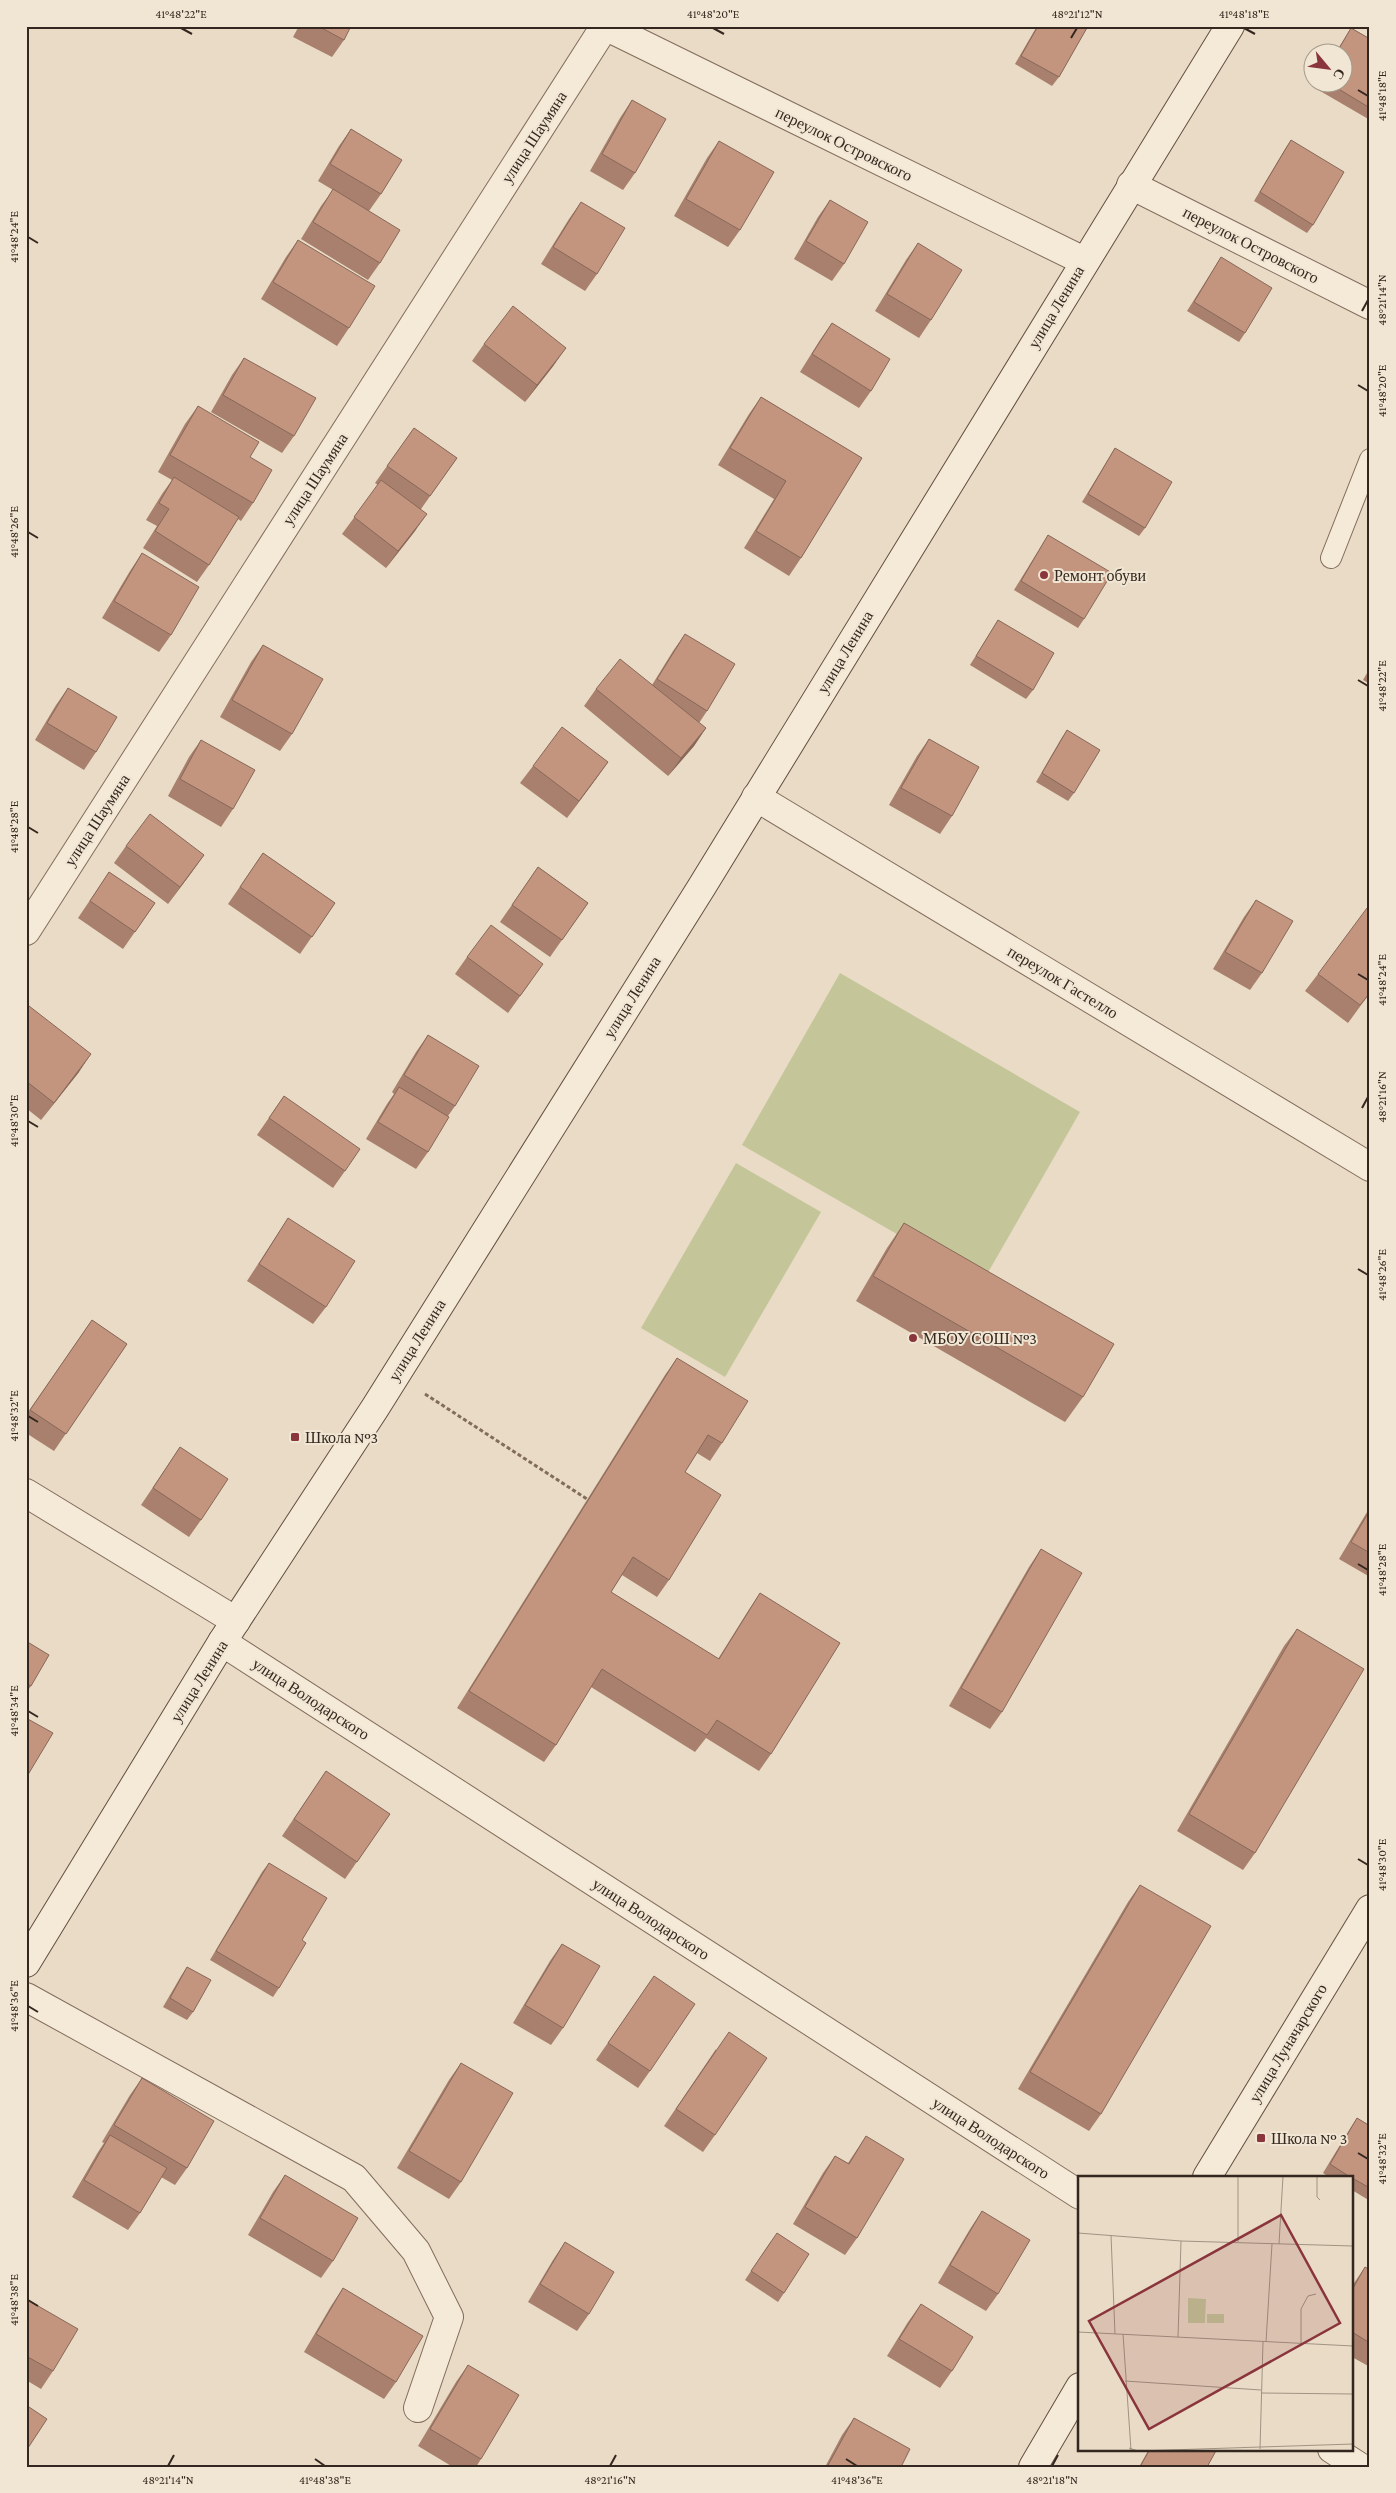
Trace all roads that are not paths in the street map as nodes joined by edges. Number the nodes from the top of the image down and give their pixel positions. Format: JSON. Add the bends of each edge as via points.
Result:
{"nodes":[{"id":1,"x":605,"y":26,"type":"edge"},
{"id":2,"x":1230,"y":26,"type":"edge"},
{"id":3,"x":1132,"y":184,"type":"junction"},
{"id":4,"x":1084,"y":261,"type":"junction"},
{"id":5,"x":1370,"y":305,"type":"edge"},
{"id":6,"x":1370,"y":459,"type":"edge"},
{"id":7,"x":1331,"y":558,"type":"dead end"},
{"id":8,"x":756,"y":797,"type":"junction"},
{"id":9,"x":26,"y":931,"type":"edge"},
{"id":10,"x":1370,"y":1167,"type":"edge"},
{"id":11,"x":26,"y":1493,"type":"edge"},
{"id":12,"x":229,"y":1632,"type":"junction"},
{"id":13,"x":1368,"y":1916,"type":"edge"},
{"id":14,"x":26,"y":1963,"type":"edge"},
{"id":15,"x":26,"y":1997,"type":"edge"},
{"id":16,"x":1208,"y":2176,"type":"edge"},
{"id":17,"x":1078,"y":2194,"type":"edge"},
{"id":18,"x":1078,"y":2390,"type":"edge"},
{"id":19,"x":418,"y":2408,"type":"dead end"},
{"id":20,"x":1334,"y":2450,"type":"edge"},
{"id":21,"x":1033,"y":2467,"type":"edge"},
{"id":22,"x":1360,"y":2467,"type":"edge"}],
"edges":[{"from":1,"to":4,"type":"street","name":"переулок Островского"},
{"from":1,"to":9,"type":"street","name":"улица Шаумяна"},
{"from":2,"to":3,"type":"street","name":"улица Ленина"},
{"from":3,"to":4,"type":"street","name":"улица Ленина"},
{"from":3,"to":5,"type":"street","name":"переулок Островского"},
{"from":4,"to":8,"type":"street","name":"улица Ленина"},
{"from":6,"to":7,"type":"lane"},
{"from":8,"to":10,"type":"street","name":"переулок Гастелло"},
{"from":8,"to":12,"type":"street","name":"улица Ленина","via":[[395,1374]]},
{"from":11,"to":12,"type":"street","name":"улица Володарского"},
{"from":12,"to":14,"type":"street","name":"улица Ленина"},
{"from":12,"to":17,"type":"street","name":"улица Володарского"},
{"from":13,"to":16,"type":"street","name":"улица Луначарского"},
{"from":15,"to":19,"type":"street","via":[[354,2178],[416,2251],[448,2317]]},
{"from":18,"to":21,"type":"street"},
{"from":20,"to":22,"type":"street"}]}
